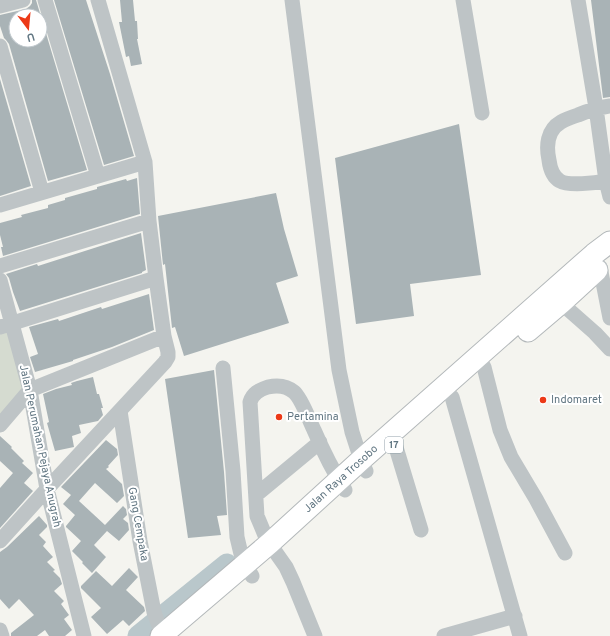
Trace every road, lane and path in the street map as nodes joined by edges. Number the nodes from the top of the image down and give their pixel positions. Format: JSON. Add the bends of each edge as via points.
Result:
{"nodes":[{"id":1,"x":23,"y":0,"type":"edge"},
{"id":2,"x":45,"y":0,"type":"edge"},
{"id":3,"x":98,"y":0,"type":"edge"},
{"id":4,"x":292,"y":0,"type":"edge"},
{"id":5,"x":463,"y":0,"type":"edge"},
{"id":6,"x":578,"y":0,"type":"edge"},
{"id":7,"x":0,"y":6,"type":"edge"},
{"id":8,"x":0,"y":46,"type":"edge"},
{"id":9,"x":603,"y":107,"type":"edge"},
{"id":10,"x":482,"y":113,"type":"dead end"},
{"id":11,"x":145,"y":162,"type":"junction"},
{"id":12,"x":98,"y":176,"type":"junction"},
{"id":13,"x":606,"y":181,"type":"junction"},
{"id":14,"x":42,"y":192,"type":"junction"},
{"id":15,"x":610,"y":197,"type":"edge"},
{"id":16,"x":0,"y":205,"type":"edge"},
{"id":17,"x":149,"y":221,"type":"junction"},
{"id":18,"x":610,"y":242,"type":"edge"},
{"id":19,"x":605,"y":263,"type":"edge"},
{"id":20,"x":0,"y":266,"type":"edge"},
{"id":21,"x":156,"y":278,"type":"junction"},
{"id":22,"x":0,"y":280,"type":"edge"},
{"id":23,"x":561,"y":303,"type":"junction"},
{"id":24,"x":610,"y":318,"type":"edge"},
{"id":25,"x":6,"y":325,"type":"edge"},
{"id":26,"x":164,"y":336,"type":"junction"},
{"id":27,"x":610,"y":349,"type":"edge"},
{"id":28,"x":484,"y":367,"type":"junction"},
{"id":29,"x":223,"y":368,"type":"dead end"},
{"id":30,"x":30,"y":390,"type":"junction"},
{"id":31,"x":452,"y":397,"type":"junction"},
{"id":32,"x":120,"y":411,"type":"junction"},
{"id":33,"x":0,"y":425,"type":"edge"},
{"id":34,"x":320,"y":442,"type":"junction"},
{"id":35,"x":395,"y":444,"type":"junction"},
{"id":36,"x":361,"y":459,"type":"junction"},
{"id":37,"x":336,"y":474,"type":"junction"},
{"id":38,"x":47,"y":490,"type":"junction"},
{"id":39,"x":256,"y":495,"type":"junction"},
{"id":40,"x":421,"y":530,"type":"dead end"},
{"id":41,"x":0,"y":541,"type":"edge"},
{"id":42,"x":270,"y":543,"type":"junction"},
{"id":43,"x":565,"y":553,"type":"dead end"},
{"id":44,"x":244,"y":559,"type":"junction"},
{"id":45,"x":514,"y":616,"type":"junction"},
{"id":46,"x":0,"y":630,"type":"edge"},
{"id":47,"x":166,"y":634,"type":"edge"},
{"id":48,"x":2,"y":636,"type":"edge"},
{"id":49,"x":84,"y":636,"type":"edge"},
{"id":50,"x":315,"y":636,"type":"edge"},
{"id":51,"x":444,"y":636,"type":"edge"},
{"id":52,"x":520,"y":636,"type":"edge"}],
"edges":[{"from":1,"to":7,"type":"street"},
{"from":2,"to":12,"type":"street"},
{"from":3,"to":11,"type":"street"},
{"from":4,"to":36,"type":"street","via":[[339,370],[352,432]]},
{"from":5,"to":10,"type":"street"},
{"from":6,"to":9,"type":"street"},
{"from":8,"to":14,"type":"street"},
{"from":9,"to":13,"type":"street"},
{"from":9,"to":13,"type":"street","via":[[556,126],[548,137],[548,155],[551,170],[560,181],[588,184]]},
{"from":11,"to":12,"type":"street"},
{"from":11,"to":17,"type":"street"},
{"from":12,"to":14,"type":"street"},
{"from":13,"to":15,"type":"street"},
{"from":14,"to":16,"type":"street"},
{"from":17,"to":20,"type":"street"},
{"from":17,"to":21,"type":"street"},
{"from":18,"to":36,"type":"highway","name":"Jalan Raya Trosobo","number":"17"},
{"from":19,"to":23,"type":"highway","name":"Jalan Raya Trosobo","number":"17"},
{"from":19,"to":24,"type":"street"},
{"from":21,"to":25,"type":"street"},
{"from":21,"to":26,"type":"street"},
{"from":22,"to":25,"type":"street","name":"Jalan Perumahan Pejaya Anugrah"},
{"from":23,"to":27,"type":"street"},
{"from":23,"to":28,"type":"highway","name":"Jalan Raya Trosobo","number":"17"},
{"from":25,"to":30,"type":"street","name":"Jalan Perumahan Pejaya Anugrah"},
{"from":26,"to":30,"type":"street"},
{"from":26,"to":32,"type":"street","via":[[168,357]]},
{"from":28,"to":31,"type":"highway","name":"Jalan Raya Trosobo","number":"17"},
{"from":28,"to":43,"type":"street","via":[[500,430],[511,457]]},
{"from":29,"to":44,"type":"street","via":[[237,537]]},
{"from":30,"to":33,"type":"street"},
{"from":30,"to":38,"type":"street","name":"Jalan Perumahan Pejaya Anugrah"},
{"from":31,"to":35,"type":"highway","name":"Jalan Raya Trosobo","number":"17"},
{"from":31,"to":45,"type":"street"},
{"from":32,"to":38,"type":"street"},
{"from":32,"to":47,"type":"street","name":"Gang Cempaka","via":[[140,540],[155,614]]},
{"from":34,"to":37,"type":"street"},
{"from":34,"to":39,"type":"street"},
{"from":34,"to":39,"type":"street","via":[[298,396],[289,388],[273,386],[256,392],[250,402]]},
{"from":35,"to":36,"type":"highway","name":"Jalan Raya Trosobo","number":"17"},
{"from":35,"to":40,"type":"street"},
{"from":36,"to":37,"type":"highway","name":"Jalan Raya Trosobo","number":"17"},
{"from":37,"to":42,"type":"highway","name":"Jalan Raya Trosobo","number":"17"},
{"from":38,"to":41,"type":"street"},
{"from":38,"to":49,"type":"street","name":"Jalan Perumahan Pejaya Anugrah"},
{"from":39,"to":42,"type":"street","via":[[257,516]]},
{"from":42,"to":44,"type":"highway","name":"Jalan Raya Trosobo","number":"17"},
{"from":42,"to":50,"type":"street","via":[[286,567]]},
{"from":44,"to":47,"type":"highway","name":"Jalan Raya Trosobo","number":"17"},
{"from":45,"to":51,"type":"street"},
{"from":45,"to":52,"type":"street"},
{"from":46,"to":48,"type":"street"}]}
